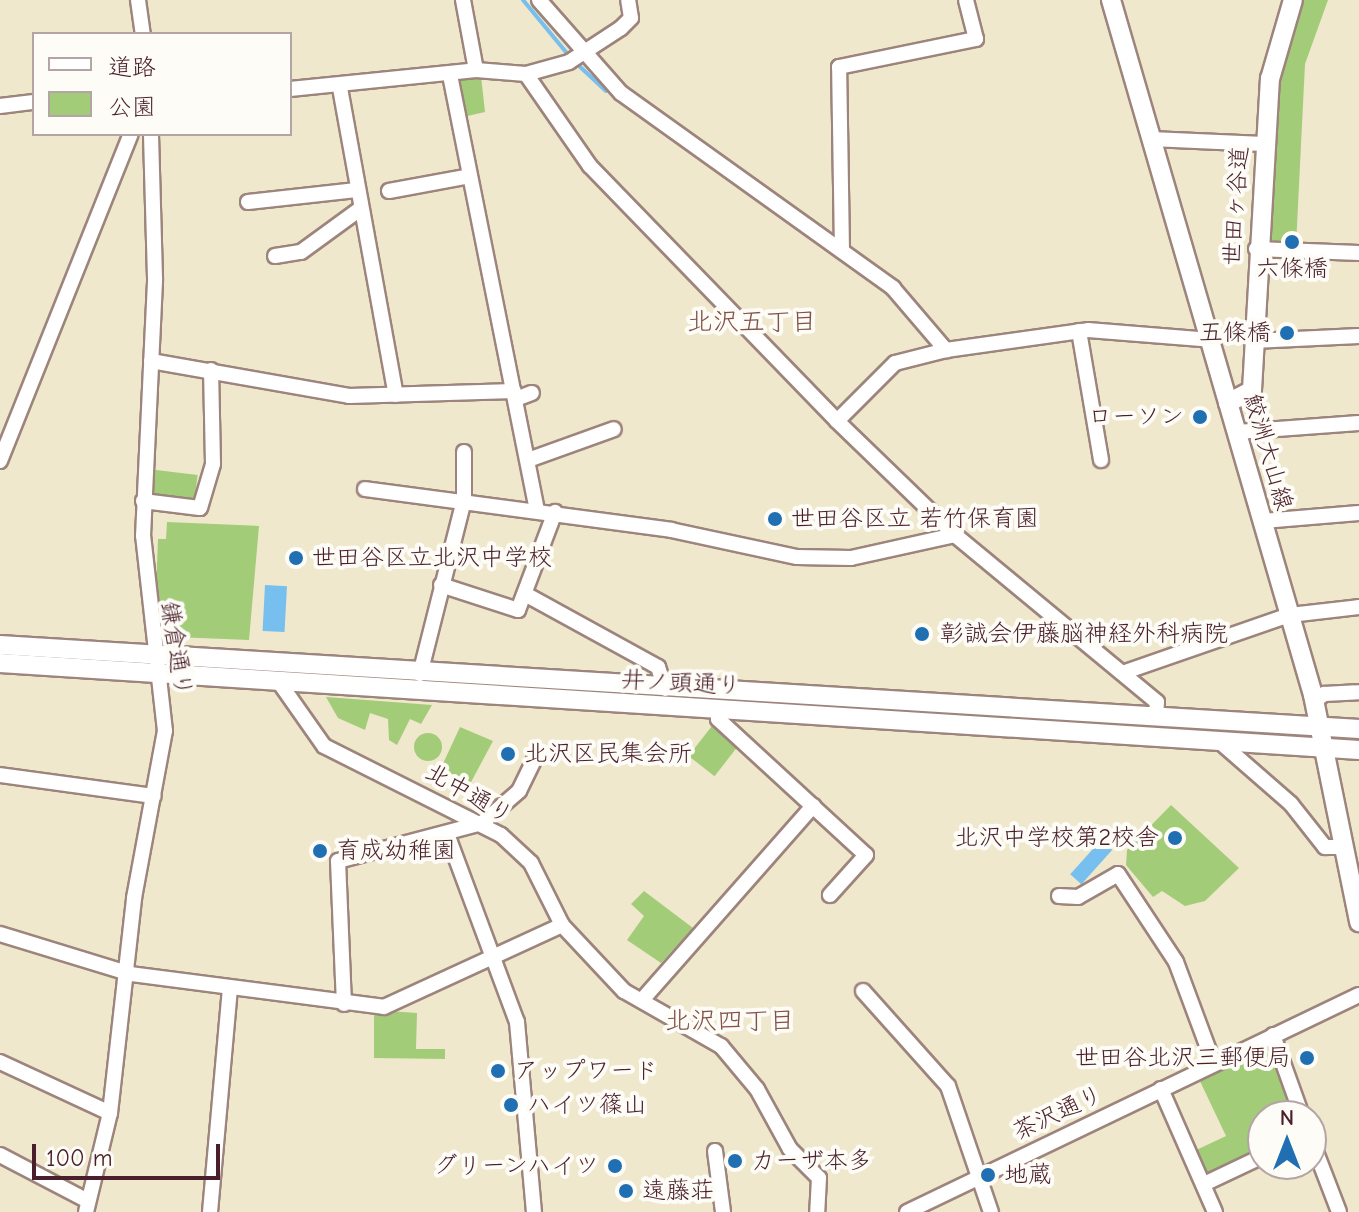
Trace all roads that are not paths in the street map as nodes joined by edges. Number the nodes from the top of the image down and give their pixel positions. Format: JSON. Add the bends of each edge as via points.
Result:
{"nodes":[{"id":1,"x":138,"y":0,"type":"edge"},
{"id":2,"x":463,"y":0,"type":"edge"},
{"id":3,"x":539,"y":0,"type":"edge"},
{"id":4,"x":628,"y":0,"type":"edge"},
{"id":5,"x":966,"y":0,"type":"edge"},
{"id":6,"x":1111,"y":0,"type":"edge"},
{"id":7,"x":1293,"y":0,"type":"edge"},
{"id":8,"x":143,"y":32,"type":"edge"},
{"id":9,"x":576,"y":57,"type":"junction"},
{"id":10,"x":476,"y":70,"type":"junction"},
{"id":11,"x":526,"y":74,"type":"junction"},
{"id":12,"x":450,"y":75,"type":"junction"},
{"id":13,"x":340,"y":88,"type":"junction"},
{"id":14,"x":292,"y":89,"type":"edge"},
{"id":15,"x":32,"y":102,"type":"edge"},
{"id":16,"x":0,"y":106,"type":"edge"},
{"id":17,"x":130,"y":136,"type":"edge"},
{"id":18,"x":151,"y":136,"type":"edge"},
{"id":19,"x":1152,"y":139,"type":"junction"},
{"id":20,"x":1263,"y":144,"type":"junction"},
{"id":21,"x":470,"y":176,"type":"junction"},
{"id":22,"x":356,"y":190,"type":"junction"},
{"id":23,"x":389,"y":191,"type":"dead end"},
{"id":24,"x":248,"y":202,"type":"dead end"},
{"id":25,"x":360,"y":209,"type":"junction"},
{"id":26,"x":1256,"y":249,"type":"junction"},
{"id":27,"x":842,"y":251,"type":"junction"},
{"id":28,"x":1359,"y":253,"type":"edge"},
{"id":29,"x":275,"y":256,"type":"dead end"},
{"id":30,"x":1079,"y":331,"type":"junction"},
{"id":31,"x":1359,"y":336,"type":"edge"},
{"id":32,"x":1211,"y":340,"type":"junction"},
{"id":33,"x":1253,"y":341,"type":"junction"},
{"id":34,"x":946,"y":350,"type":"junction"},
{"id":35,"x":151,"y":361,"type":"junction"},
{"id":36,"x":211,"y":370,"type":"junction"},
{"id":37,"x":532,"y":393,"type":"dead end"},
{"id":38,"x":396,"y":395,"type":"junction"},
{"id":39,"x":515,"y":395,"type":"junction"},
{"id":40,"x":1228,"y":403,"type":"junction"},
{"id":41,"x":837,"y":421,"type":"junction"},
{"id":42,"x":1359,"y":423,"type":"edge"},
{"id":43,"x":614,"y":429,"type":"dead end"},
{"id":44,"x":1237,"y":432,"type":"junction"},
{"id":45,"x":464,"y":452,"type":"dead end"},
{"id":46,"x":528,"y":460,"type":"junction"},
{"id":47,"x":1101,"y":460,"type":"dead end"},
{"id":48,"x":0,"y":461,"type":"edge"},
{"id":49,"x":365,"y":489,"type":"dead end"},
{"id":50,"x":464,"y":500,"type":"junction"},
{"id":51,"x":143,"y":501,"type":"junction"},
{"id":52,"x":537,"y":509,"type":"junction"},
{"id":53,"x":555,"y":512,"type":"junction"},
{"id":54,"x":1359,"y":513,"type":"edge"},
{"id":55,"x":1263,"y":521,"type":"junction"},
{"id":56,"x":955,"y":535,"type":"junction"},
{"id":57,"x":441,"y":585,"type":"junction"},
{"id":58,"x":525,"y":594,"type":"junction"},
{"id":59,"x":1359,"y":607,"type":"edge"},
{"id":60,"x":1290,"y":615,"type":"junction"},
{"id":61,"x":0,"y":645,"type":"edge"},
{"id":62,"x":158,"y":656,"type":"junction"},
{"id":63,"x":0,"y":663,"type":"edge"},
{"id":64,"x":1125,"y":672,"type":"junction"},
{"id":65,"x":420,"y":674,"type":"junction"},
{"id":66,"x":163,"y":675,"type":"junction"},
{"id":67,"x":279,"y":682,"type":"junction"},
{"id":68,"x":665,"y":689,"type":"junction"},
{"id":69,"x":1359,"y":692,"type":"edge"},
{"id":70,"x":1314,"y":702,"type":"junction"},
{"id":71,"x":718,"y":709,"type":"junction"},
{"id":72,"x":1156,"y":718,"type":"junction"},
{"id":73,"x":1320,"y":727,"type":"junction"},
{"id":74,"x":1359,"y":729,"type":"edge"},
{"id":75,"x":1220,"y":742,"type":"junction"},
{"id":76,"x":1325,"y":747,"type":"junction"},
{"id":77,"x":1359,"y":750,"type":"edge"},
{"id":78,"x":537,"y":754,"type":"dead end"},
{"id":79,"x":0,"y":775,"type":"edge"},
{"id":80,"x":154,"y":796,"type":"junction"},
{"id":81,"x":813,"y":806,"type":"junction"},
{"id":82,"x":482,"y":823,"type":"junction"},
{"id":83,"x":447,"y":834,"type":"junction"},
{"id":84,"x":1344,"y":847,"type":"junction"},
{"id":85,"x":830,"y":895,"type":"dead end"},
{"id":86,"x":1059,"y":896,"type":"dead end"},
{"id":87,"x":1357,"y":902,"type":"edge"},
{"id":88,"x":1359,"y":922,"type":"edge"},
{"id":89,"x":562,"y":925,"type":"junction"},
{"id":90,"x":0,"y":934,"type":"edge"},
{"id":91,"x":491,"y":959,"type":"junction"},
{"id":92,"x":124,"y":972,"type":"junction"},
{"id":93,"x":230,"y":989,"type":"junction"},
{"id":94,"x":863,"y":991,"type":"dead end"},
{"id":95,"x":1359,"y":995,"type":"edge"},
{"id":96,"x":646,"y":1002,"type":"junction"},
{"id":97,"x":344,"y":1004,"type":"junction"},
{"id":98,"x":1273,"y":1035,"type":"junction"},
{"id":99,"x":0,"y":1062,"type":"edge"},
{"id":100,"x":1214,"y":1064,"type":"junction"},
{"id":101,"x":1161,"y":1089,"type":"junction"},
{"id":102,"x":1296,"y":1100,"type":"edge"},
{"id":103,"x":110,"y":1113,"type":"junction"},
{"id":104,"x":715,"y":1151,"type":"dead end"},
{"id":105,"x":0,"y":1155,"type":"edge"},
{"id":106,"x":1247,"y":1164,"type":"edge"},
{"id":107,"x":979,"y":1172,"type":"junction"},
{"id":108,"x":1327,"y":1180,"type":"edge"},
{"id":109,"x":1204,"y":1184,"type":"junction"},
{"id":110,"x":87,"y":1206,"type":"edge"},
{"id":111,"x":210,"y":1212,"type":"edge"},
{"id":112,"x":534,"y":1212,"type":"edge"},
{"id":113,"x":723,"y":1212,"type":"edge"},
{"id":114,"x":817,"y":1212,"type":"edge"},
{"id":115,"x":907,"y":1212,"type":"edge"},
{"id":116,"x":991,"y":1212,"type":"edge"},
{"id":117,"x":1215,"y":1212,"type":"edge"},
{"id":118,"x":1339,"y":1212,"type":"edge"}],
"edges":[{"from":1,"to":8,"type":"street"},
{"from":2,"to":10,"type":"street"},
{"from":3,"to":9,"type":"street"},
{"from":4,"to":9,"type":"street","via":[[631,18]]},
{"from":5,"to":27,"type":"street","via":[[976,39],[839,67]]},
{"from":6,"to":19,"type":"main road","name":"鮫洲大山線"},
{"from":7,"to":20,"type":"main road","name":"世田ヶ谷道","via":[[1272,60]]},
{"from":9,"to":11,"type":"street"},
{"from":9,"to":27,"type":"street","via":[[660,124]]},
{"from":10,"to":11,"type":"street"},
{"from":10,"to":12,"type":"street"},
{"from":11,"to":41,"type":"street","via":[[590,166]]},
{"from":12,"to":13,"type":"street"},
{"from":12,"to":21,"type":"street"},
{"from":13,"to":14,"type":"street"},
{"from":13,"to":22,"type":"street"},
{"from":15,"to":16,"type":"street"},
{"from":17,"to":48,"type":"street"},
{"from":18,"to":35,"type":"street","name":"鎌倉通り"},
{"from":19,"to":20,"type":"street"},
{"from":19,"to":32,"type":"main road","name":"鮫洲大山線"},
{"from":20,"to":26,"type":"main road","name":"世田ヶ谷道"},
{"from":21,"to":23,"type":"street"},
{"from":21,"to":39,"type":"street"},
{"from":22,"to":24,"type":"street"},
{"from":22,"to":25,"type":"street"},
{"from":25,"to":29,"type":"street","via":[[301,252]]},
{"from":25,"to":38,"type":"street"},
{"from":26,"to":28,"type":"street"},
{"from":26,"to":33,"type":"main road","name":"世田ヶ谷道"},
{"from":27,"to":34,"type":"street","via":[[893,288]]},
{"from":30,"to":32,"type":"street"},
{"from":30,"to":34,"type":"street"},
{"from":30,"to":47,"type":"street"},
{"from":31,"to":33,"type":"street"},
{"from":32,"to":40,"type":"main road","name":"鮫洲大山線"},
{"from":33,"to":40,"type":"main road","name":"世田ヶ谷道","via":[[1251,392]]},
{"from":34,"to":41,"type":"street","via":[[895,363]]},
{"from":35,"to":36,"type":"street"},
{"from":35,"to":51,"type":"street","name":"鎌倉通り"},
{"from":36,"to":38,"type":"street","via":[[308,392]]},
{"from":36,"to":51,"type":"street","via":[[213,464],[200,508]]},
{"from":37,"to":39,"type":"street"},
{"from":38,"to":39,"type":"street"},
{"from":39,"to":46,"type":"street"},
{"from":40,"to":44,"type":"main road","name":"鮫洲大山線"},
{"from":41,"to":56,"type":"street"},
{"from":42,"to":44,"type":"street"},
{"from":43,"to":46,"type":"street"},
{"from":44,"to":55,"type":"main road","name":"鮫洲大山線"},
{"from":45,"to":50,"type":"street"},
{"from":46,"to":52,"type":"street"},
{"from":49,"to":50,"type":"street"},
{"from":50,"to":52,"type":"street"},
{"from":50,"to":57,"type":"street"},
{"from":51,"to":62,"type":"street","name":"鎌倉通り","via":[[145,600]]},
{"from":52,"to":53,"type":"street"},
{"from":53,"to":56,"type":"street","via":[[797,557],[851,558]]},
{"from":53,"to":58,"type":"street"},
{"from":54,"to":55,"type":"street"},
{"from":55,"to":60,"type":"main road","name":"鮫洲大山線"},
{"from":56,"to":64,"type":"street"},
{"from":57,"to":58,"type":"street","via":[[518,610]]},
{"from":57,"to":65,"type":"street"},
{"from":58,"to":68,"type":"street","via":[[658,667]]},
{"from":59,"to":60,"type":"street"},
{"from":60,"to":64,"type":"street"},
{"from":60,"to":70,"type":"main road","name":"鮫洲大山線"},
{"from":61,"to":62,"type":"main road","name":"井ノ頭通り"},
{"from":62,"to":65,"type":"main road","name":"井ノ頭通り"},
{"from":62,"to":66,"type":"street","name":"鎌倉通り"},
{"from":63,"to":66,"type":"main road","name":"井ノ頭通り"},
{"from":64,"to":72,"type":"street","via":[[1157,702]]},
{"from":65,"to":68,"type":"main road","name":"井ノ頭通り"},
{"from":66,"to":67,"type":"main road","name":"井ノ頭通り"},
{"from":66,"to":80,"type":"street","name":"鎌倉通り","via":[[165,731]]},
{"from":67,"to":71,"type":"main road","name":"井ノ頭通り"},
{"from":67,"to":82,"type":"street","name":"北中通り","via":[[324,746]]},
{"from":68,"to":72,"type":"main road","name":"井ノ頭通り"},
{"from":69,"to":70,"type":"street","via":[[1324,694]]},
{"from":70,"to":73,"type":"main road","name":"鮫洲大山線"},
{"from":71,"to":75,"type":"main road","name":"井ノ頭通り"},
{"from":71,"to":81,"type":"street","via":[[718,719]]},
{"from":72,"to":73,"type":"main road","name":"井ノ頭通り"},
{"from":73,"to":74,"type":"main road","name":"井ノ頭通り"},
{"from":73,"to":76,"type":"main road","name":"鮫洲大山線"},
{"from":75,"to":76,"type":"main road","name":"井ノ頭通り"},
{"from":75,"to":84,"type":"street","via":[[1291,804],[1325,847]]},
{"from":76,"to":77,"type":"main road","name":"井ノ頭通り"},
{"from":76,"to":84,"type":"main road","name":"鮫洲大山線"},
{"from":78,"to":82,"type":"street","via":[[519,791]]},
{"from":79,"to":80,"type":"street"},
{"from":80,"to":92,"type":"street","name":"鎌倉通り"},
{"from":81,"to":85,"type":"street","via":[[866,855]]},
{"from":81,"to":96,"type":"street"},
{"from":82,"to":83,"type":"street"},
{"from":82,"to":89,"type":"street","name":"北中通り","via":[[531,863]]},
{"from":83,"to":91,"type":"street"},
{"from":83,"to":97,"type":"street","via":[[338,861]]},
{"from":84,"to":87,"type":"main road","name":"鮫洲大山線"},
{"from":86,"to":100,"type":"street","via":[[1078,897],[1118,874],[1176,962]]},
{"from":87,"to":88,"type":"main road","name":"鮫洲大山線"},
{"from":89,"to":91,"type":"street"},
{"from":89,"to":96,"type":"street","name":"北中通り"},
{"from":90,"to":92,"type":"street"},
{"from":91,"to":97,"type":"street","via":[[384,1007]]},
{"from":91,"to":112,"type":"street","via":[[517,1022]]},
{"from":92,"to":93,"type":"street"},
{"from":92,"to":103,"type":"street","name":"鎌倉通り"},
{"from":93,"to":97,"type":"street"},
{"from":93,"to":111,"type":"street"},
{"from":94,"to":107,"type":"street","via":[[937,1068]]},
{"from":95,"to":98,"type":"street","name":"茶沢通り"},
{"from":96,"to":114,"type":"street","name":"北中通り","via":[[721,1046],[757,1089],[790,1149],[819,1178]]},
{"from":98,"to":100,"type":"street","name":"茶沢通り"},
{"from":98,"to":102,"type":"street"},
{"from":99,"to":103,"type":"street"},
{"from":100,"to":101,"type":"street","name":"茶沢通り"},
{"from":101,"to":107,"type":"street","name":"茶沢通り"},
{"from":101,"to":109,"type":"street"},
{"from":103,"to":110,"type":"street","name":"鎌倉通り"},
{"from":104,"to":113,"type":"street"},
{"from":105,"to":110,"type":"street"},
{"from":106,"to":109,"type":"street"},
{"from":107,"to":115,"type":"street","name":"茶沢通り"},
{"from":107,"to":116,"type":"street"},
{"from":108,"to":118,"type":"street"},
{"from":109,"to":117,"type":"street"}]}
